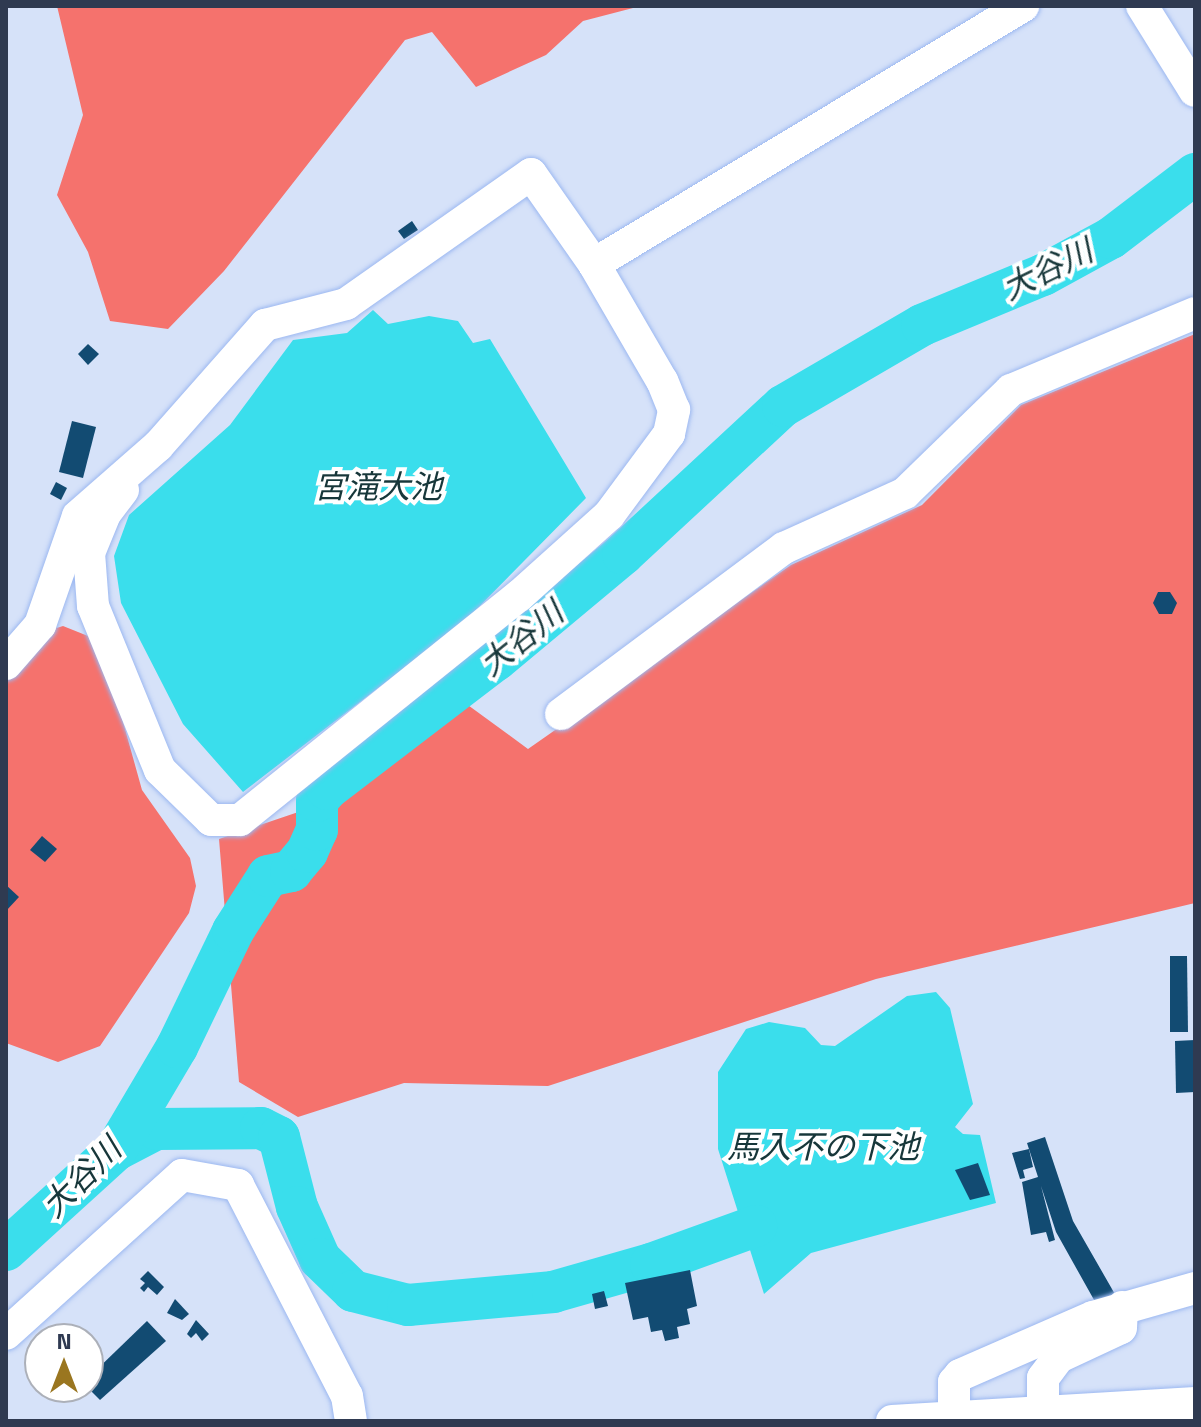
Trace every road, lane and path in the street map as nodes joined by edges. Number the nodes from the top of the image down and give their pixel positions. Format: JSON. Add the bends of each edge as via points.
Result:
{"nodes":[{"id":1,"x":1023,"y":6,"type":"edge"},
{"id":2,"x":1142,"y":6,"type":"edge"},
{"id":3,"x":1195,"y":91,"type":"edge"},
{"id":4,"x":594,"y":264,"type":"junction"},
{"id":5,"x":1195,"y":313,"type":"edge"},
{"id":6,"x":135,"y":462,"type":"junction"},
{"id":7,"x":6,"y":664,"type":"edge"},
{"id":8,"x":561,"y":714,"type":"dead end"},
{"id":9,"x":1195,"y":1288,"type":"edge"},
{"id":10,"x":1122,"y":1307,"type":"junction"},
{"id":11,"x":6,"y":1334,"type":"edge"},
{"id":12,"x":1195,"y":1403,"type":"edge"},
{"id":13,"x":1043,"y":1411,"type":"junction"},
{"id":14,"x":954,"y":1418,"type":"junction"},
{"id":15,"x":351,"y":1421,"type":"edge"},
{"id":16,"x":892,"y":1421,"type":"edge"}],
"edges":[{"from":1,"to":4,"type":"street"},
{"from":2,"to":3,"type":"street"},
{"from":4,"to":6,"type":"street","via":[[531,174],[346,304],[265,325],[158,446]]},
{"from":4,"to":6,"type":"street","via":[[662,381],[674,410],[669,434],[609,515],[519,596],[240,820],[211,820],[160,770],[93,606],[89,553]]},
{"from":5,"to":8,"type":"street","via":[[1011,390],[905,493],[784,548]]},
{"from":6,"to":7,"type":"street","via":[[78,516],[40,625]]},
{"from":9,"to":10,"type":"street"},
{"from":10,"to":13,"type":"street","via":[[1121,1328],[1059,1357],[1043,1378]]},
{"from":10,"to":14,"type":"street","via":[[960,1375],[954,1382]]},
{"from":11,"to":15,"type":"street","via":[[182,1175],[238,1185],[347,1396]]},
{"from":12,"to":13,"type":"street"},
{"from":13,"to":14,"type":"street"},
{"from":14,"to":16,"type":"street"}]}
